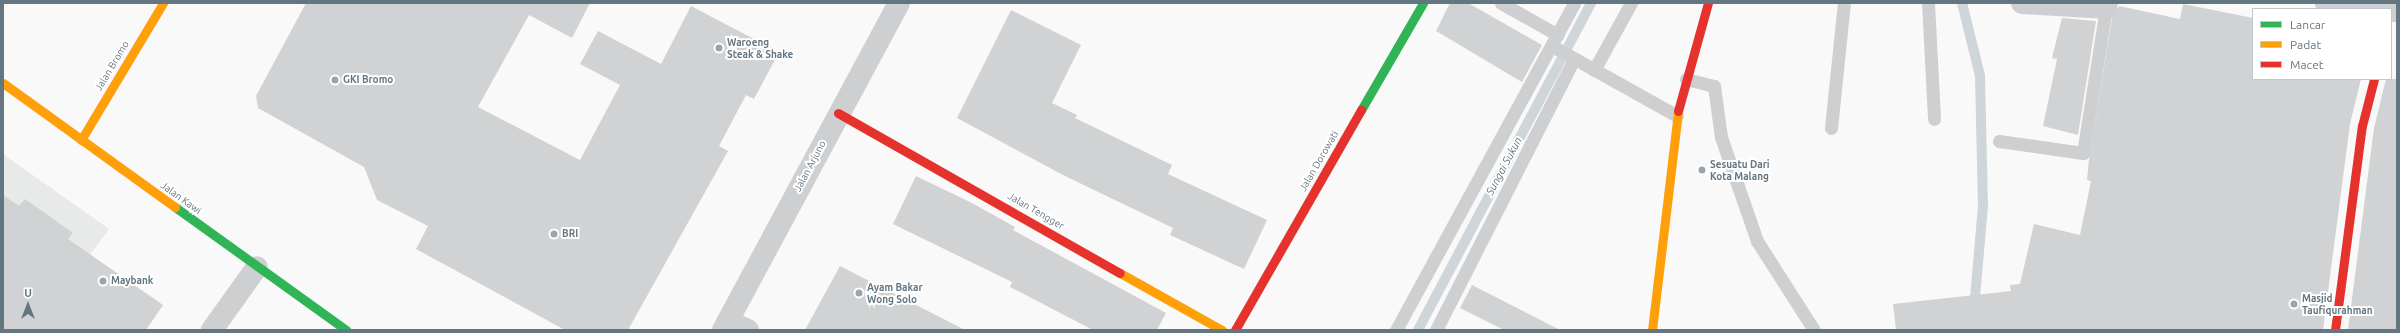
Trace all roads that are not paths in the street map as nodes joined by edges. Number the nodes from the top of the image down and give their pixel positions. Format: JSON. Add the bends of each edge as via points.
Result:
{"nodes":[{"id":1,"x":163,"y":3,"type":"edge"},
{"id":2,"x":899,"y":3,"type":"edge"},
{"id":3,"x":1423,"y":3,"type":"edge"},
{"id":4,"x":1501,"y":3,"type":"edge"},
{"id":5,"x":1574,"y":3,"type":"edge"},
{"id":6,"x":1631,"y":3,"type":"edge"},
{"id":7,"x":1708,"y":3,"type":"edge"},
{"id":8,"x":1844,"y":3,"type":"edge"},
{"id":9,"x":1928,"y":3,"type":"edge"},
{"id":10,"x":2022,"y":3,"type":"edge"},
{"id":11,"x":2326,"y":3,"type":"edge"},
{"id":12,"x":2107,"y":6,"type":"edge"},
{"id":13,"x":2364,"y":8,"type":"edge"},
{"id":14,"x":1555,"y":40,"type":"junction"},
{"id":15,"x":1574,"y":59,"type":"junction"},
{"id":16,"x":1594,"y":70,"type":"junction"},
{"id":17,"x":1686,"y":79,"type":"junction"},
{"id":18,"x":2374,"y":80,"type":"edge"},
{"id":19,"x":3,"y":83,"type":"edge"},
{"id":20,"x":838,"y":113,"type":"junction"},
{"id":21,"x":1677,"y":116,"type":"junction"},
{"id":22,"x":1934,"y":119,"type":"dead end"},
{"id":23,"x":1831,"y":128,"type":"dead end"},
{"id":24,"x":81,"y":140,"type":"junction"},
{"id":25,"x":1999,"y":141,"type":"dead end"},
{"id":26,"x":257,"y":267,"type":"junction"},
{"id":27,"x":726,"y":325,"type":"edge"},
{"id":28,"x":212,"y":330,"type":"edge"},
{"id":29,"x":346,"y":330,"type":"edge"},
{"id":30,"x":748,"y":330,"type":"edge"},
{"id":31,"x":1222,"y":330,"type":"edge"},
{"id":32,"x":1235,"y":330,"type":"edge"},
{"id":33,"x":1396,"y":330,"type":"edge"},
{"id":34,"x":1436,"y":330,"type":"edge"},
{"id":35,"x":1652,"y":330,"type":"edge"},
{"id":36,"x":1814,"y":330,"type":"edge"},
{"id":37,"x":2335,"y":330,"type":"edge"}],
"edges":[{"from":1,"to":24,"type":"street","name":"Jalan Bromo"},
{"from":2,"to":20,"type":"street","name":"Jalan Arjuno"},
{"from":3,"to":32,"type":"street","name":"Jalan Dorowati"},
{"from":4,"to":14,"type":"lane"},
{"from":5,"to":14,"type":"lane"},
{"from":6,"to":16,"type":"lane"},
{"from":7,"to":17,"type":"street"},
{"from":8,"to":23,"type":"lane"},
{"from":9,"to":22,"type":"lane"},
{"from":10,"to":12,"type":"street"},
{"from":11,"to":13,"type":"street"},
{"from":12,"to":25,"type":"lane","via":[[2083,153]]},
{"from":14,"to":15,"type":"lane"},
{"from":14,"to":33,"type":"lane"},
{"from":15,"to":16,"type":"lane"},
{"from":15,"to":34,"type":"lane"},
{"from":16,"to":21,"type":"lane"},
{"from":17,"to":21,"type":"street"},
{"from":17,"to":36,"type":"lane","via":[[1714,86],[1721,137],[1757,242]]},
{"from":18,"to":37,"type":"street","via":[[2362,126]]},
{"from":19,"to":24,"type":"street","name":"Jalan Kawi"},
{"from":20,"to":27,"type":"street","name":"Jalan Arjuno"},
{"from":20,"to":31,"type":"street","name":"Jalan Tengger"},
{"from":21,"to":35,"type":"street"},
{"from":24,"to":26,"type":"street","name":"Jalan Kawi"},
{"from":26,"to":28,"type":"street"},
{"from":26,"to":29,"type":"street","name":"Jalan Kawi"},
{"from":27,"to":30,"type":"street"}]}
